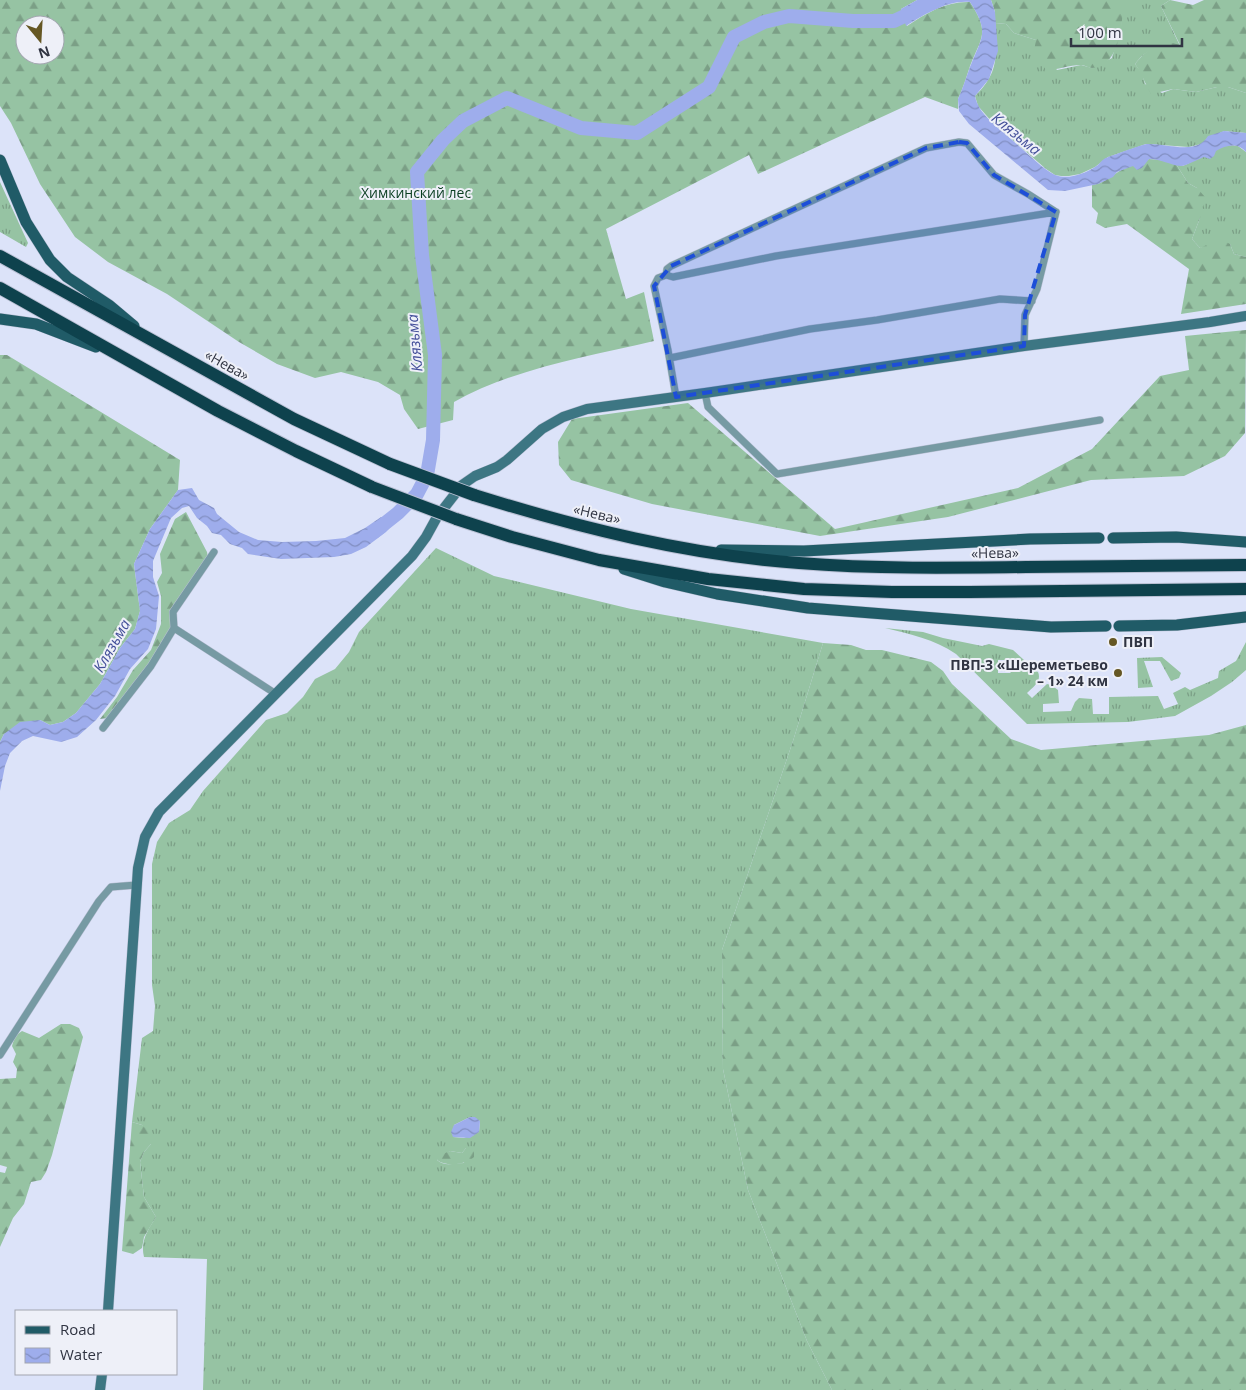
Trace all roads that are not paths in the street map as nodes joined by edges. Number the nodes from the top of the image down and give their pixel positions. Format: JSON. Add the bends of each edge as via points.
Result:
{"nodes":[{"id":1,"x":0,"y":160,"type":"edge"},
{"id":2,"x":1056,"y":212,"type":"junction"},
{"id":3,"x":0,"y":256,"type":"edge"},
{"id":4,"x":666,"y":275,"type":"junction"},
{"id":5,"x":0,"y":288,"type":"edge"},
{"id":6,"x":1032,"y":301,"type":"junction"},
{"id":7,"x":1246,"y":316,"type":"edge"},
{"id":8,"x":0,"y":319,"type":"edge"},
{"id":9,"x":149,"y":339,"type":"junction"},
{"id":10,"x":1024,"y":346,"type":"junction"},
{"id":11,"x":120,"y":355,"type":"junction"},
{"id":12,"x":670,"y":358,"type":"junction"},
{"id":13,"x":705,"y":393,"type":"junction"},
{"id":14,"x":676,"y":397,"type":"junction"},
{"id":15,"x":1100,"y":420,"type":"dead end"},
{"id":16,"x":1099,"y":538,"type":"dead end"},
{"id":17,"x":1113,"y":538,"type":"dead end"},
{"id":18,"x":1246,"y":542,"type":"edge"},
{"id":19,"x":686,"y":549,"type":"junction"},
{"id":20,"x":214,"y":552,"type":"dead end"},
{"id":21,"x":599,"y":560,"type":"junction"},
{"id":22,"x":1246,"y":565,"type":"edge"},
{"id":23,"x":1246,"y":589,"type":"edge"},
{"id":24,"x":1246,"y":617,"type":"edge"},
{"id":25,"x":1106,"y":626,"type":"dead end"},
{"id":26,"x":1119,"y":626,"type":"dead end"},
{"id":27,"x":174,"y":628,"type":"junction"},
{"id":28,"x":276,"y":694,"type":"junction"},
{"id":29,"x":103,"y":728,"type":"dead end"},
{"id":30,"x":136,"y":885,"type":"junction"},
{"id":31,"x":0,"y":1055,"type":"edge"},
{"id":32,"x":108,"y":1310,"type":"edge"},
{"id":33,"x":102,"y":1375,"type":"edge"},
{"id":34,"x":100,"y":1390,"type":"edge"}],
"edges":[{"from":1,"to":9,"type":"main road","via":[[26,222],[50,260],[66,277],[108,305]]},
{"from":2,"to":4,"type":"street","via":[[776,256],[673,277]]},
{"from":2,"to":4,"type":"street","via":[[994,175],[967,144],[959,142],[917,152],[671,266]]},
{"from":2,"to":6,"type":"street"},
{"from":3,"to":9,"type":"highway","name":"«Нева»"},
{"from":4,"to":12,"type":"street","via":[[658,278],[654,286]]},
{"from":5,"to":11,"type":"highway"},
{"from":6,"to":10,"type":"street","via":[[1025,315]]},
{"from":6,"to":12,"type":"street","via":[[1000,299],[810,329]]},
{"from":7,"to":10,"type":"street"},
{"from":8,"to":11,"type":"main road","via":[[36,324]]},
{"from":9,"to":19,"type":"highway","name":"«Нева»","bridge":true,"via":[[294,419],[390,464],[538,515]]},
{"from":10,"to":13,"type":"street"},
{"from":11,"to":21,"type":"highway","bridge":true,"via":[[296,452],[372,487],[456,519]]},
{"from":12,"to":14,"type":"street"},
{"from":13,"to":14,"type":"street"},
{"from":13,"to":15,"type":"street","via":[[708,407],[777,474]]},
{"from":14,"to":28,"type":"street","via":[[587,409],[563,417],[542,428],[507,460],[462,485],[437,516],[412,556]]},
{"from":16,"to":19,"type":"main road","via":[[804,551]]},
{"from":17,"to":18,"type":"main road","via":[[1176,537]]},
{"from":19,"to":22,"type":"highway","name":"«Нева»","via":[[800,563],[891,567]]},
{"from":20,"to":27,"type":"street","via":[[173,612]]},
{"from":21,"to":23,"type":"highway","via":[[708,579],[804,589],[950,592]]},
{"from":21,"to":25,"type":"main road","via":[[665,582],[717,594],[808,608],[1050,627]]},
{"from":24,"to":26,"type":"main road","via":[[1177,625]]},
{"from":27,"to":28,"type":"street"},
{"from":27,"to":29,"type":"street","via":[[151,666]]},
{"from":28,"to":30,"type":"street","via":[[158,812],[145,837]]},
{"from":30,"to":31,"type":"street","via":[[111,887],[99,901]]},
{"from":30,"to":32,"type":"street"},
{"from":33,"to":34,"type":"street"}]}
